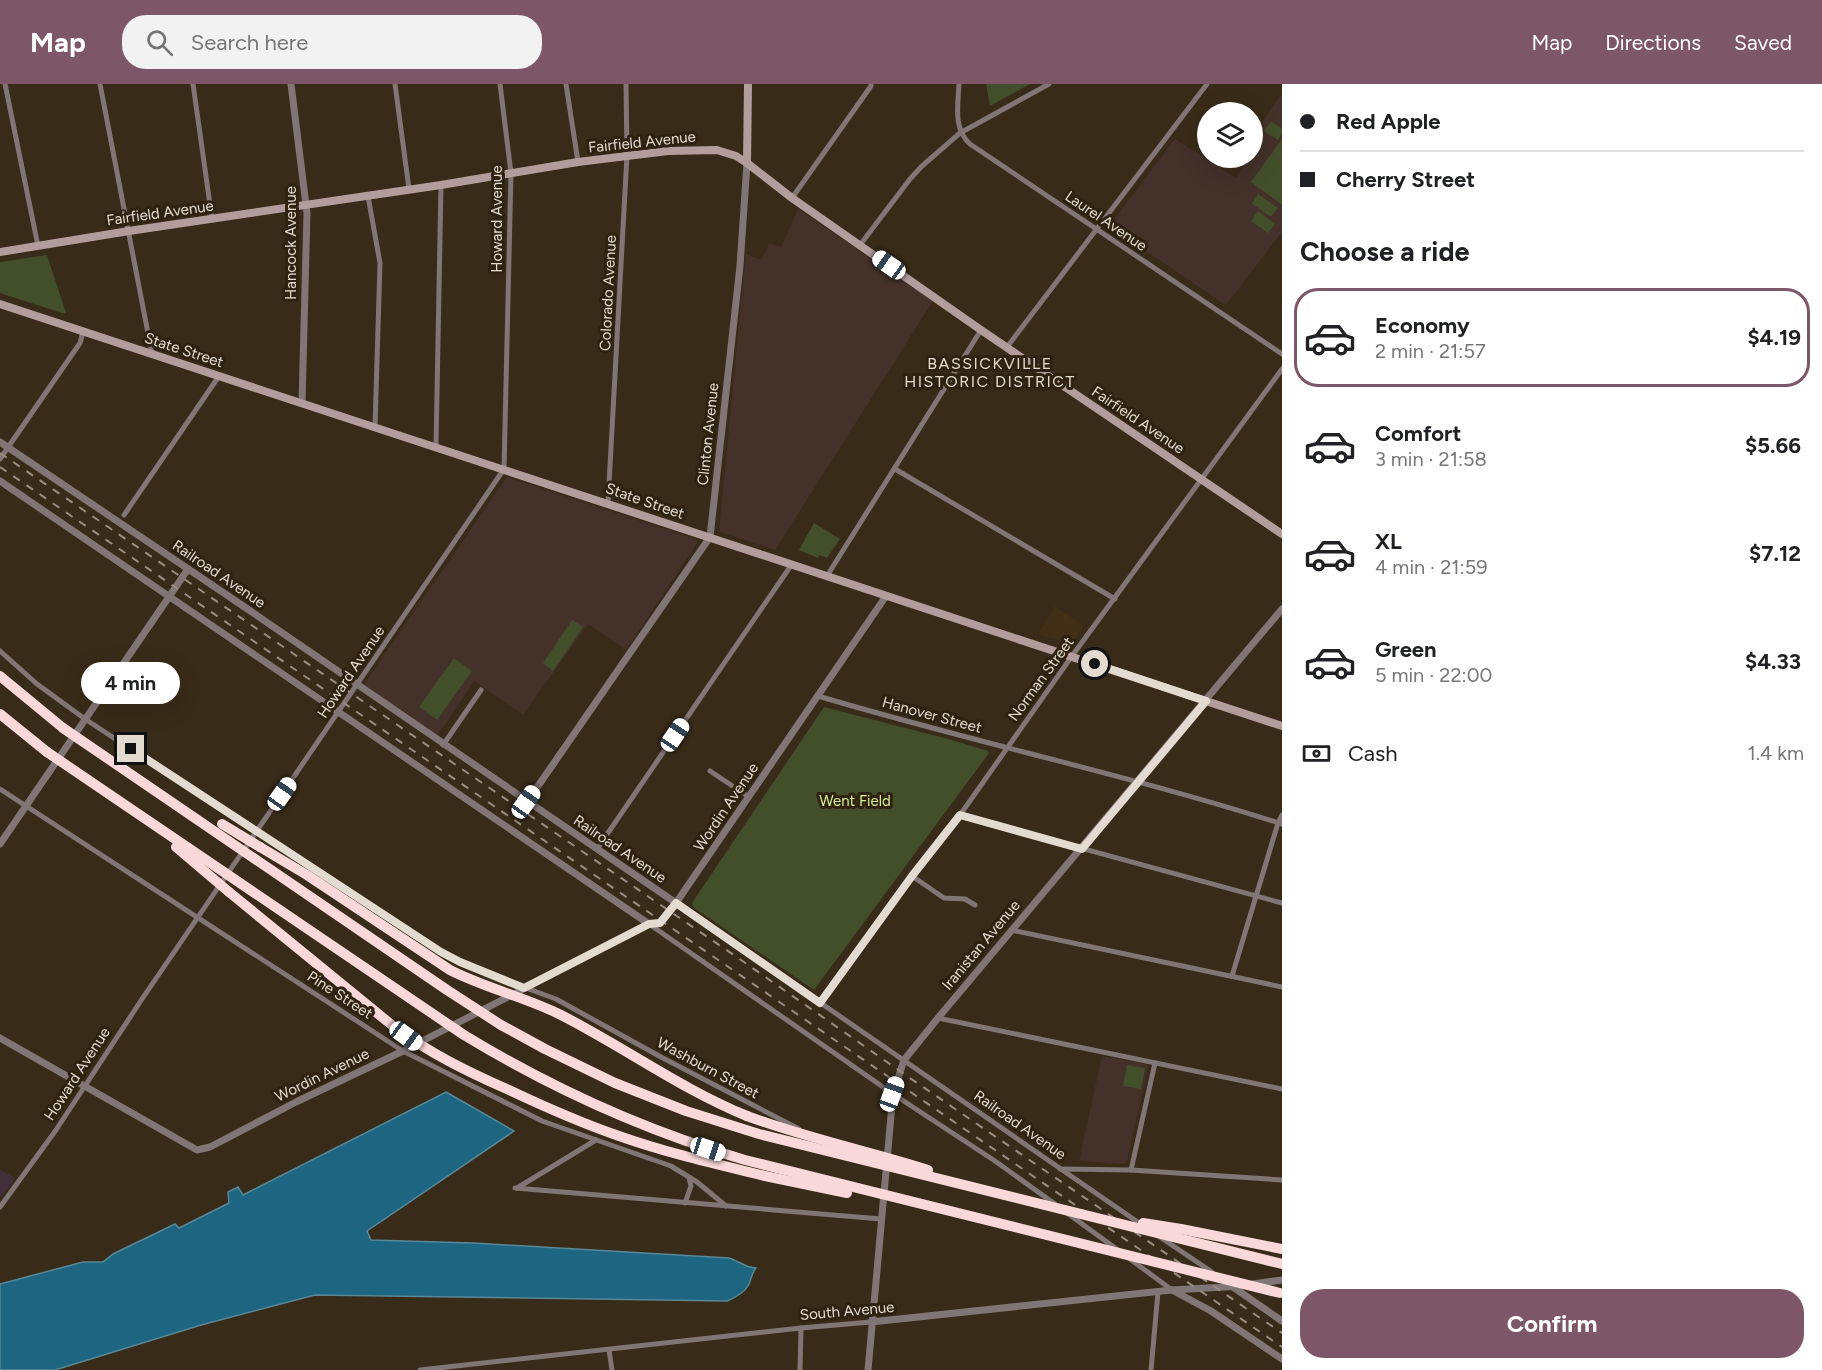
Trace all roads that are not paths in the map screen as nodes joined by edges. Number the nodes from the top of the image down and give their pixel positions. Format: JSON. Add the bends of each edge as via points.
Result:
{"nodes":[{"id":1,"x":5,"y":84,"type":"edge"},
{"id":2,"x":100,"y":84,"type":"edge"},
{"id":3,"x":193,"y":84,"type":"edge"},
{"id":4,"x":291,"y":84,"type":"edge"},
{"id":5,"x":395,"y":84,"type":"edge"},
{"id":6,"x":501,"y":84,"type":"edge"},
{"id":7,"x":566,"y":84,"type":"edge"},
{"id":8,"x":626,"y":84,"type":"edge"},
{"id":9,"x":748,"y":84,"type":"edge"},
{"id":10,"x":871,"y":84,"type":"edge"},
{"id":11,"x":959,"y":84,"type":"edge"},
{"id":12,"x":1049,"y":84,"type":"edge"},
{"id":13,"x":1207,"y":84,"type":"edge"},
{"id":14,"x":960,"y":133,"type":"junction"},
{"id":15,"x":627,"y":155,"type":"junction"},
{"id":16,"x":578,"y":162,"type":"junction"},
{"id":17,"x":747,"y":162,"type":"junction"},
{"id":18,"x":511,"y":173,"type":"junction"},
{"id":19,"x":441,"y":185,"type":"junction"},
{"id":20,"x":409,"y":189,"type":"junction"},
{"id":21,"x":368,"y":196,"type":"junction"},
{"id":22,"x":792,"y":198,"type":"junction"},
{"id":23,"x":306,"y":205,"type":"junction"},
{"id":24,"x":212,"y":219,"type":"junction"},
{"id":25,"x":1097,"y":229,"type":"junction"},
{"id":26,"x":129,"y":231,"type":"junction"},
{"id":27,"x":860,"y":245,"type":"junction"},
{"id":28,"x":38,"y":246,"type":"junction"},
{"id":29,"x":0,"y":252,"type":"edge"},
{"id":30,"x":0,"y":304,"type":"edge"},
{"id":31,"x":981,"y":330,"type":"junction"},
{"id":32,"x":83,"y":332,"type":"junction"},
{"id":33,"x":1007,"y":347,"type":"junction"},
{"id":34,"x":152,"y":354,"type":"junction"},
{"id":35,"x":1282,"y":354,"type":"edge"},
{"id":36,"x":1282,"y":369,"type":"edge"},
{"id":37,"x":219,"y":376,"type":"junction"},
{"id":38,"x":302,"y":403,"type":"junction"},
{"id":39,"x":375,"y":427,"type":"junction"},
{"id":40,"x":0,"y":442,"type":"edge"},
{"id":41,"x":436,"y":446,"type":"junction"},
{"id":42,"x":9,"y":447,"type":"junction"},
{"id":43,"x":0,"y":459,"type":"edge"},
{"id":44,"x":504,"y":469,"type":"junction"},
{"id":45,"x":895,"y":469,"type":"junction"},
{"id":46,"x":1201,"y":479,"type":"junction"},
{"id":47,"x":0,"y":481,"type":"edge"},
{"id":48,"x":608,"y":503,"type":"junction"},
{"id":49,"x":124,"y":515,"type":"dead end"},
{"id":50,"x":1282,"y":534,"type":"edge"},
{"id":51,"x":710,"y":537,"type":"junction"},
{"id":52,"x":792,"y":564,"type":"junction"},
{"id":53,"x":188,"y":569,"type":"junction"},
{"id":54,"x":827,"y":576,"type":"junction"},
{"id":55,"x":169,"y":596,"type":"junction"},
{"id":56,"x":886,"y":596,"type":"junction"},
{"id":57,"x":1115,"y":599,"type":"junction"},
{"id":58,"x":1282,"y":609,"type":"edge"},
{"id":59,"x":0,"y":651,"type":"edge"},
{"id":60,"x":1072,"y":656,"type":"junction"},
{"id":61,"x":0,"y":676,"type":"edge"},
{"id":62,"x":357,"y":685,"type":"junction"},
{"id":63,"x":481,"y":690,"type":"dead end"},
{"id":64,"x":818,"y":696,"type":"junction"},
{"id":65,"x":1206,"y":701,"type":"junction"},
{"id":66,"x":338,"y":712,"type":"junction"},
{"id":67,"x":0,"y":714,"type":"edge"},
{"id":68,"x":85,"y":719,"type":"junction"},
{"id":69,"x":1282,"y":726,"type":"edge"},
{"id":70,"x":443,"y":744,"type":"junction"},
{"id":71,"x":1007,"y":747,"type":"junction"},
{"id":72,"x":710,"y":771,"type":"dead end"},
{"id":73,"x":1137,"y":782,"type":"junction"},
{"id":74,"x":0,"y":789,"type":"edge"},
{"id":75,"x":749,"y":797,"type":"junction"},
{"id":76,"x":526,"y":802,"type":"junction"},
{"id":77,"x":27,"y":806,"type":"junction"},
{"id":78,"x":960,"y":815,"type":"junction"},
{"id":79,"x":1282,"y":815,"type":"edge"},
{"id":80,"x":144,"y":819,"type":"junction"},
{"id":81,"x":1280,"y":824,"type":"edge"},
{"id":82,"x":206,"y":827,"type":"junction"},
{"id":83,"x":257,"y":831,"type":"junction"},
{"id":84,"x":0,"y":844,"type":"edge"},
{"id":85,"x":597,"y":849,"type":"junction"},
{"id":86,"x":1082,"y":849,"type":"junction"},
{"id":87,"x":912,"y":876,"type":"junction"},
{"id":88,"x":1256,"y":896,"type":"junction"},
{"id":89,"x":676,"y":903,"type":"junction"},
{"id":90,"x":1282,"y":903,"type":"edge"},
{"id":91,"x":975,"y":905,"type":"dead end"},
{"id":92,"x":197,"y":918,"type":"junction"},
{"id":93,"x":649,"y":924,"type":"junction"},
{"id":94,"x":1011,"y":930,"type":"junction"},
{"id":95,"x":1232,"y":976,"type":"junction"},
{"id":96,"x":1282,"y":987,"type":"edge"},
{"id":97,"x":524,"y":988,"type":"junction"},
{"id":98,"x":512,"y":994,"type":"junction"},
{"id":99,"x":820,"y":1003,"type":"junction"},
{"id":100,"x":938,"y":1018,"type":"junction"},
{"id":101,"x":0,"y":1038,"type":"edge"},
{"id":102,"x":417,"y":1043,"type":"junction"},
{"id":103,"x":403,"y":1051,"type":"junction"},
{"id":104,"x":904,"y":1060,"type":"junction"},
{"id":105,"x":1155,"y":1063,"type":"junction"},
{"id":106,"x":84,"y":1085,"type":"junction"},
{"id":107,"x":1282,"y":1089,"type":"edge"},
{"id":108,"x":892,"y":1094,"type":"junction"},
{"id":109,"x":596,"y":1140,"type":"junction"},
{"id":110,"x":886,"y":1154,"type":"junction"},
{"id":111,"x":1060,"y":1169,"type":"junction"},
{"id":112,"x":1131,"y":1170,"type":"junction"},
{"id":113,"x":689,"y":1178,"type":"junction"},
{"id":114,"x":1282,"y":1180,"type":"edge"},
{"id":115,"x":1017,"y":1199,"type":"junction"},
{"id":116,"x":686,"y":1203,"type":"junction"},
{"id":117,"x":726,"y":1206,"type":"junction"},
{"id":118,"x":0,"y":1208,"type":"edge"},
{"id":119,"x":965,"y":1215,"type":"junction"},
{"id":120,"x":1095,"y":1217,"type":"junction"},
{"id":121,"x":881,"y":1219,"type":"junction"},
{"id":122,"x":1282,"y":1249,"type":"edge"},
{"id":123,"x":1282,"y":1264,"type":"edge"},
{"id":124,"x":1233,"y":1287,"type":"junction"},
{"id":125,"x":1281,"y":1287,"type":"edge"},
{"id":126,"x":1172,"y":1290,"type":"junction"},
{"id":127,"x":1158,"y":1292,"type":"junction"},
{"id":128,"x":1282,"y":1321,"type":"edge"},
{"id":129,"x":871,"y":1322,"type":"junction"},
{"id":130,"x":801,"y":1328,"type":"junction"},
{"id":131,"x":609,"y":1350,"type":"junction"},
{"id":132,"x":1282,"y":1359,"type":"edge"},
{"id":133,"x":420,"y":1370,"type":"edge"},
{"id":134,"x":612,"y":1370,"type":"edge"},
{"id":135,"x":801,"y":1370,"type":"edge"},
{"id":136,"x":868,"y":1370,"type":"edge"},
{"id":137,"x":1151,"y":1370,"type":"edge"}],
"edges":[{"from":1,"to":28,"type":"street"},
{"from":2,"to":26,"type":"street"},
{"from":3,"to":24,"type":"street"},
{"from":4,"to":23,"type":"street","name":"Hancock Avenue"},
{"from":5,"to":20,"type":"street"},
{"from":6,"to":18,"type":"street","name":"Howard Avenue"},
{"from":7,"to":16,"type":"street"},
{"from":8,"to":15,"type":"street","name":"Colorado Avenue"},
{"from":9,"to":17,"type":"main road","name":"Clinton Avenue"},
{"from":10,"to":22,"type":"street"},
{"from":11,"to":14,"type":"street"},
{"from":12,"to":14,"type":"street"},
{"from":13,"to":25,"type":"street"},
{"from":14,"to":25,"type":"street","name":"Laurel Avenue","via":[[970,144]]},
{"from":14,"to":27,"type":"street","via":[[910,179]]},
{"from":15,"to":16,"type":"main road","name":"Fairfield Avenue"},
{"from":15,"to":17,"type":"main road","name":"Fairfield Avenue","via":[[710,150]]},
{"from":15,"to":48,"type":"street","name":"Colorado Avenue"},
{"from":16,"to":18,"type":"main road","name":"Fairfield Avenue"},
{"from":17,"to":22,"type":"main road","name":"Fairfield Avenue"},
{"from":17,"to":51,"type":"street","name":"Clinton Avenue","via":[[740,266]]},
{"from":18,"to":19,"type":"main road","name":"Fairfield Avenue"},
{"from":18,"to":44,"type":"street","name":"Howard Avenue"},
{"from":19,"to":20,"type":"main road","name":"Fairfield Avenue"},
{"from":19,"to":41,"type":"street"},
{"from":20,"to":21,"type":"main road","name":"Fairfield Avenue"},
{"from":21,"to":23,"type":"main road","name":"Fairfield Avenue"},
{"from":21,"to":39,"type":"street","via":[[380,263]]},
{"from":22,"to":27,"type":"main road","name":"Fairfield Avenue"},
{"from":23,"to":24,"type":"main road","name":"Fairfield Avenue"},
{"from":23,"to":38,"type":"street","name":"Hancock Avenue"},
{"from":24,"to":26,"type":"main road","name":"Fairfield Avenue"},
{"from":25,"to":33,"type":"street"},
{"from":25,"to":35,"type":"street","name":"Laurel Avenue"},
{"from":26,"to":28,"type":"main road","name":"Fairfield Avenue"},
{"from":26,"to":34,"type":"street"},
{"from":27,"to":31,"type":"main road","name":"Fairfield Avenue"},
{"from":28,"to":29,"type":"main road","name":"Fairfield Avenue"},
{"from":30,"to":32,"type":"main road","name":"State Street"},
{"from":31,"to":33,"type":"main road","name":"Fairfield Avenue"},
{"from":31,"to":45,"type":"street"},
{"from":32,"to":34,"type":"main road","name":"State Street"},
{"from":32,"to":42,"type":"street","via":[[80,343]]},
{"from":33,"to":46,"type":"main road","name":"Fairfield Avenue"},
{"from":34,"to":37,"type":"main road","name":"State Street"},
{"from":36,"to":46,"type":"street","name":"Norman Street"},
{"from":37,"to":38,"type":"main road","name":"State Street"},
{"from":37,"to":49,"type":"street"},
{"from":38,"to":39,"type":"main road","name":"State Street"},
{"from":39,"to":41,"type":"main road","name":"State Street"},
{"from":40,"to":42,"type":"street","name":"Railroad Avenue"},
{"from":41,"to":44,"type":"main road","name":"State Street"},
{"from":42,"to":43,"type":"street"},
{"from":42,"to":53,"type":"street","name":"Railroad Avenue"},
{"from":44,"to":48,"type":"main road","name":"State Street"},
{"from":44,"to":62,"type":"street","name":"Howard Avenue"},
{"from":45,"to":54,"type":"street"},
{"from":45,"to":57,"type":"street"},
{"from":46,"to":50,"type":"main road","name":"Fairfield Avenue"},
{"from":46,"to":57,"type":"street","name":"Norman Street"},
{"from":47,"to":55,"type":"street"},
{"from":48,"to":51,"type":"main road","name":"State Street"},
{"from":51,"to":52,"type":"main road","name":"State Street"},
{"from":51,"to":76,"type":"street","name":"Clinton Avenue"},
{"from":52,"to":54,"type":"main road","name":"State Street"},
{"from":52,"to":85,"type":"street"},
{"from":53,"to":55,"type":"street"},
{"from":53,"to":62,"type":"street","name":"Railroad Avenue"},
{"from":54,"to":56,"type":"main road","name":"State Street"},
{"from":55,"to":66,"type":"street"},
{"from":55,"to":68,"type":"street"},
{"from":56,"to":60,"type":"main road","name":"State Street"},
{"from":56,"to":64,"type":"street","name":"Wordin Avenue"},
{"from":57,"to":60,"type":"street","name":"Norman Street"},
{"from":58,"to":65,"type":"street","name":"Iranistan Avenue"},
{"from":59,"to":68,"type":"street","name":"Washburn Street"},
{"from":60,"to":65,"type":"main road","name":"State Street"},
{"from":60,"to":71,"type":"street","name":"Norman Street"},
{"from":61,"to":82,"type":"highway","bridge":true,"via":[[63,728]]},
{"from":62,"to":66,"type":"street","name":"Howard Avenue"},
{"from":62,"to":70,"type":"street","name":"Railroad Avenue"},
{"from":63,"to":70,"type":"street"},
{"from":64,"to":71,"type":"street","name":"Hanover Street"},
{"from":64,"to":75,"type":"street","name":"Wordin Avenue"},
{"from":65,"to":69,"type":"main road","name":"State Street"},
{"from":65,"to":73,"type":"street","name":"Iranistan Avenue"},
{"from":66,"to":83,"type":"street","name":"Howard Avenue"},
{"from":66,"to":93,"type":"street"},
{"from":67,"to":80,"type":"highway","bridge":true,"via":[[47,752]]},
{"from":68,"to":77,"type":"street"},
{"from":68,"to":83,"type":"street","name":"Washburn Street"},
{"from":70,"to":76,"type":"street","name":"Railroad Avenue"},
{"from":71,"to":73,"type":"street","name":"Hanover Street"},
{"from":71,"to":78,"type":"street","name":"Norman Street"},
{"from":72,"to":75,"type":"street"},
{"from":73,"to":81,"type":"street","name":"Hanover Street"},
{"from":73,"to":86,"type":"street","name":"Iranistan Avenue"},
{"from":74,"to":77,"type":"street","name":"Pine Street"},
{"from":75,"to":89,"type":"street","name":"Wordin Avenue"},
{"from":76,"to":85,"type":"street","name":"Railroad Avenue"},
{"from":77,"to":84,"type":"street"},
{"from":77,"to":92,"type":"street","name":"Pine Street"},
{"from":78,"to":86,"type":"street"},
{"from":78,"to":87,"type":"street","name":"Norman Street"},
{"from":79,"to":81,"type":"street"},
{"from":80,"to":102,"type":"highway","bridge":true},
{"from":80,"to":119,"type":"highway","bridge":true,"via":[[446,1024],[556,1087],[648,1128],[720,1153]]},
{"from":81,"to":88,"type":"street"},
{"from":82,"to":98,"type":"highway","bridge":true,"via":[[222,824],[314,879],[441,965]]},
{"from":82,"to":115,"type":"highway","bridge":true,"via":[[466,1003],[607,1080],[743,1130]]},
{"from":83,"to":92,"type":"street","name":"Howard Avenue"},
{"from":83,"to":97,"type":"street","name":"Washburn Street","via":[[441,952]]},
{"from":85,"to":89,"type":"street","name":"Railroad Avenue"},
{"from":86,"to":88,"type":"street"},
{"from":86,"to":94,"type":"street","name":"Iranistan Avenue"},
{"from":87,"to":91,"type":"street","via":[[944,898],[966,899]]},
{"from":87,"to":99,"type":"street","name":"Norman Street"},
{"from":88,"to":90,"type":"street"},
{"from":88,"to":95,"type":"street"},
{"from":89,"to":93,"type":"street","name":"Wordin Avenue","via":[[660,923]]},
{"from":89,"to":99,"type":"street","name":"Railroad Avenue"},
{"from":92,"to":103,"type":"street","name":"Pine Street"},
{"from":92,"to":106,"type":"street","name":"Howard Avenue"},
{"from":93,"to":97,"type":"street","name":"Wordin Avenue"},
{"from":93,"to":108,"type":"street"},
{"from":94,"to":95,"type":"street"},
{"from":94,"to":100,"type":"street","name":"Iranistan Avenue"},
{"from":95,"to":96,"type":"street"},
{"from":97,"to":98,"type":"street","name":"Wordin Avenue"},
{"from":97,"to":110,"type":"street","name":"Washburn Street","via":[[556,999],[801,1130]]},
{"from":98,"to":102,"type":"street","name":"Wordin Avenue"},
{"from":98,"to":115,"type":"highway","bridge":true,"via":[[559,1014],[687,1087],[747,1116]]},
{"from":99,"to":104,"type":"street","name":"Railroad Avenue"},
{"from":100,"to":104,"type":"street","name":"Iranistan Avenue"},
{"from":100,"to":105,"type":"street"},
{"from":101,"to":106,"type":"street","name":"Wordin Avenue"},
{"from":102,"to":103,"type":"street","name":"Wordin Avenue"},
{"from":102,"to":119,"type":"highway","bridge":true,"via":[[475,1075],[593,1127],[667,1151],[765,1176]]},
{"from":103,"to":106,"type":"street","name":"Wordin Avenue","via":[[210,1147],[197,1149]]},
{"from":103,"to":109,"type":"street","name":"Pine Street","via":[[531,1116]]},
{"from":104,"to":108,"type":"street","name":"Iranistan Avenue"},
{"from":104,"to":111,"type":"street","name":"Railroad Avenue"},
{"from":105,"to":107,"type":"street"},
{"from":105,"to":112,"type":"street"},
{"from":106,"to":118,"type":"street","name":"Howard Avenue"},
{"from":108,"to":110,"type":"street","name":"Iranistan Avenue"},
{"from":108,"to":126,"type":"street","via":[[995,1161]]},
{"from":109,"to":113,"type":"street","name":"Pine Street","via":[[671,1166]]},
{"from":109,"to":116,"type":"street","via":[[515,1188]]},
{"from":110,"to":121,"type":"street","name":"Iranistan Avenue"},
{"from":111,"to":112,"type":"street"},
{"from":111,"to":124,"type":"street","name":"Railroad Avenue"},
{"from":112,"to":114,"type":"street"},
{"from":113,"to":116,"type":"street"},
{"from":113,"to":117,"type":"street","name":"Pine Street"},
{"from":115,"to":120,"type":"highway","bridge":true},
{"from":116,"to":117,"type":"street"},
{"from":117,"to":121,"type":"street"},
{"from":119,"to":125,"type":"highway","bridge":true},
{"from":120,"to":122,"type":"highway","bridge":true},
{"from":120,"to":123,"type":"highway","bridge":true},
{"from":121,"to":129,"type":"street","name":"Iranistan Avenue"},
{"from":124,"to":125,"type":"street","name":"South Avenue"},
{"from":124,"to":126,"type":"street","name":"South Avenue"},
{"from":124,"to":128,"type":"street","name":"Railroad Avenue"},
{"from":126,"to":127,"type":"street","name":"South Avenue"},
{"from":126,"to":132,"type":"street"},
{"from":127,"to":129,"type":"street","name":"South Avenue"},
{"from":127,"to":137,"type":"street"},
{"from":129,"to":130,"type":"street","name":"South Avenue"},
{"from":129,"to":136,"type":"street","name":"Iranistan Avenue"},
{"from":130,"to":131,"type":"street","name":"South Avenue"},
{"from":130,"to":135,"type":"street"},
{"from":131,"to":133,"type":"street","name":"South Avenue"},
{"from":131,"to":134,"type":"street"}]}
